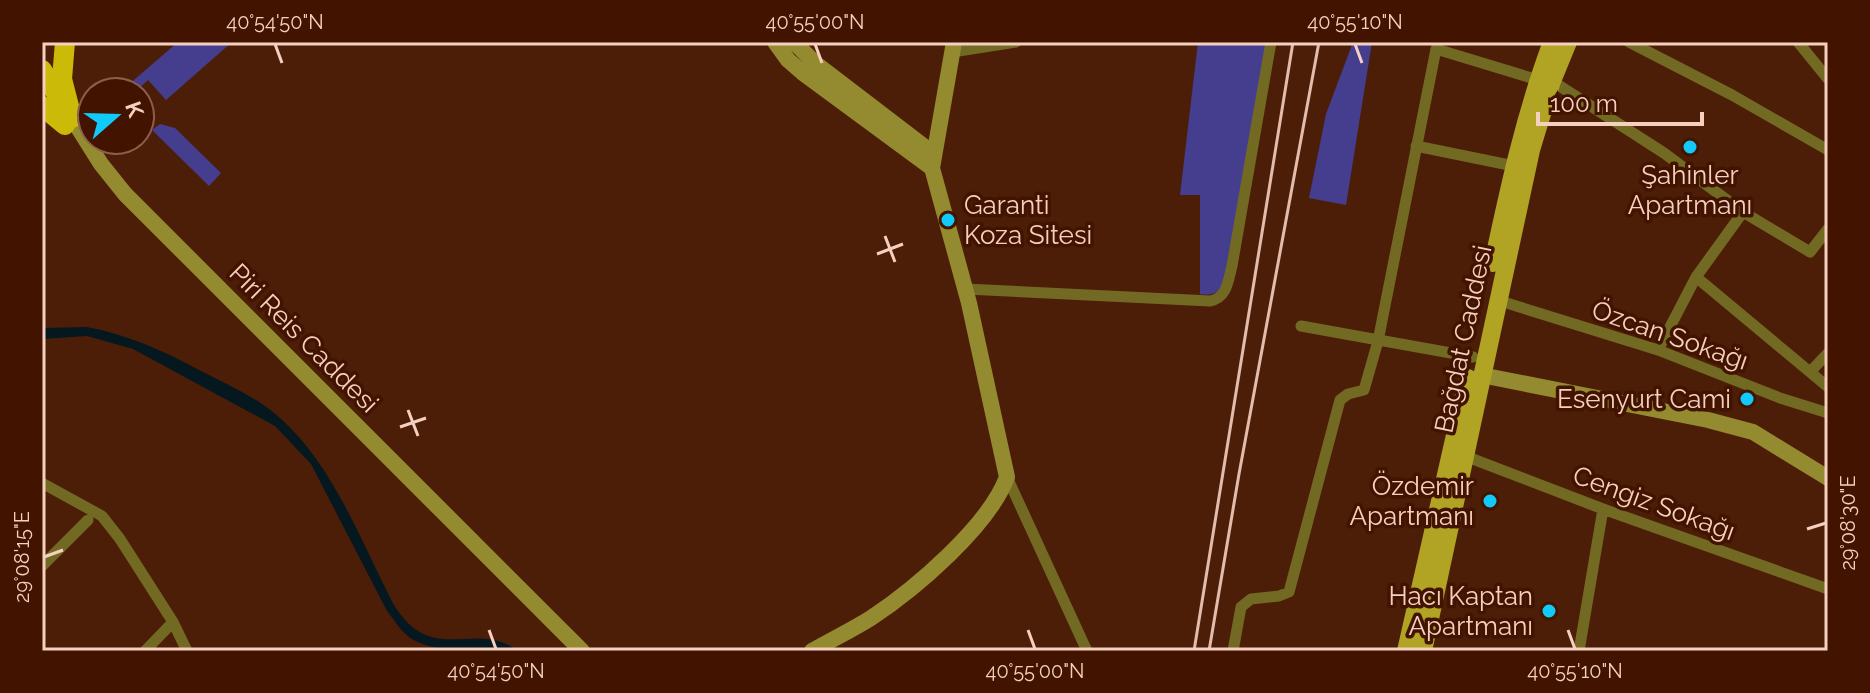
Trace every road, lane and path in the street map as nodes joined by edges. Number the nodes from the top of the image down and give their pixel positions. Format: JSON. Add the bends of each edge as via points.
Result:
{"nodes":[{"id":1,"x":65,"y":42,"type":"edge"},
{"id":2,"x":775,"y":42,"type":"edge"},
{"id":3,"x":794,"y":42,"type":"edge"},
{"id":4,"x":1016,"y":42,"type":"edge"},
{"id":5,"x":1271,"y":42,"type":"edge"},
{"id":6,"x":1552,"y":42,"type":"edge"},
{"id":7,"x":1568,"y":42,"type":"edge"},
{"id":8,"x":1629,"y":42,"type":"edge"},
{"id":9,"x":1798,"y":42,"type":"edge"},
{"id":10,"x":953,"y":47,"type":"edge"},
{"id":11,"x":42,"y":70,"type":"edge"},
{"id":12,"x":1828,"y":79,"type":"edge"},
{"id":13,"x":1545,"y":80,"type":"junction"},
{"id":14,"x":42,"y":93,"type":"edge"},
{"id":15,"x":42,"y":106,"type":"edge"},
{"id":16,"x":68,"y":122,"type":"junction"},
{"id":17,"x":1416,"y":146,"type":"junction"},
{"id":18,"x":1828,"y":150,"type":"edge"},
{"id":19,"x":933,"y":161,"type":"junction"},
{"id":20,"x":1514,"y":166,"type":"junction"},
{"id":21,"x":1743,"y":212,"type":"junction"},
{"id":22,"x":1828,"y":229,"type":"edge"},
{"id":23,"x":1696,"y":277,"type":"junction"},
{"id":24,"x":965,"y":289,"type":"junction"},
{"id":25,"x":1497,"y":300,"type":"junction"},
{"id":26,"x":1301,"y":326,"type":"dead end"},
{"id":27,"x":1378,"y":341,"type":"junction"},
{"id":28,"x":1658,"y":350,"type":"junction"},
{"id":29,"x":1828,"y":353,"type":"edge"},
{"id":30,"x":1477,"y":366,"type":"junction"},
{"id":31,"x":1811,"y":371,"type":"junction"},
{"id":32,"x":1828,"y":387,"type":"edge"},
{"id":33,"x":1827,"y":410,"type":"edge"},
{"id":34,"x":1465,"y":456,"type":"junction"},
{"id":35,"x":1007,"y":477,"type":"junction"},
{"id":36,"x":1828,"y":478,"type":"edge"},
{"id":37,"x":42,"y":483,"type":"edge"},
{"id":38,"x":1603,"y":509,"type":"junction"},
{"id":39,"x":88,"y":520,"type":"dead end"},
{"id":40,"x":42,"y":566,"type":"edge"},
{"id":41,"x":1828,"y":589,"type":"edge"},
{"id":42,"x":173,"y":622,"type":"junction"},
{"id":43,"x":145,"y":651,"type":"edge"},
{"id":44,"x":187,"y":651,"type":"edge"},
{"id":45,"x":568,"y":651,"type":"edge"},
{"id":46,"x":582,"y":651,"type":"edge"},
{"id":47,"x":812,"y":651,"type":"edge"},
{"id":48,"x":1087,"y":651,"type":"edge"},
{"id":49,"x":1233,"y":651,"type":"edge"},
{"id":50,"x":1406,"y":651,"type":"edge"},
{"id":51,"x":1423,"y":651,"type":"edge"},
{"id":52,"x":1579,"y":651,"type":"edge"}],
"edges":[{"from":1,"to":16,"type":"highway","via":[[62,79]]},
{"from":2,"to":19,"type":"main road","via":[[803,73]]},
{"from":3,"to":19,"type":"main road"},
{"from":4,"to":10,"type":"street"},
{"from":5,"to":24,"type":"street","via":[[1232,266],[1220,297],[1195,301]]},
{"from":6,"to":13,"type":"main road","name":"Bağdat Caddesi"},
{"from":7,"to":13,"type":"main road","name":"Bağdat Caddesi"},
{"from":8,"to":18,"type":"street"},
{"from":9,"to":12,"type":"street"},
{"from":10,"to":19,"type":"main road"},
{"from":11,"to":16,"type":"highway"},
{"from":13,"to":17,"type":"street","via":[[1436,49]]},
{"from":13,"to":20,"type":"main road","name":"Bağdat Caddesi"},
{"from":13,"to":21,"type":"street","via":[[1664,153]]},
{"from":13,"to":25,"type":"main road","name":"Bağdat Caddesi"},
{"from":14,"to":16,"type":"highway"},
{"from":15,"to":16,"type":"highway"},
{"from":16,"to":45,"type":"main road","name":"Piri Reis Caddesi","via":[[119,202],[341,416]]},
{"from":16,"to":46,"type":"main road","name":"Piri Reis Caddesi","via":[[125,194]]},
{"from":17,"to":20,"type":"street"},
{"from":17,"to":27,"type":"street"},
{"from":19,"to":24,"type":"main road"},
{"from":20,"to":30,"type":"main road","name":"Bağdat Caddesi"},
{"from":21,"to":22,"type":"street","via":[[1810,252]]},
{"from":21,"to":23,"type":"street"},
{"from":23,"to":28,"type":"street"},
{"from":23,"to":31,"type":"street"},
{"from":24,"to":35,"type":"main road"},
{"from":25,"to":28,"type":"street","name":"Özcan Sokağı"},
{"from":25,"to":30,"type":"main road","name":"Bağdat Caddesi"},
{"from":26,"to":27,"type":"street"},
{"from":27,"to":30,"type":"street"},
{"from":27,"to":49,"type":"street","via":[[1364,390],[1340,400],[1289,592],[1245,601]]},
{"from":28,"to":33,"type":"street","name":"Özcan Sokağı","via":[[1780,398]]},
{"from":29,"to":31,"type":"street"},
{"from":30,"to":34,"type":"main road","name":"Bağdat Caddesi"},
{"from":30,"to":36,"type":"main road","via":[[1753,432]]},
{"from":30,"to":50,"type":"main road","name":"Bağdat Caddesi"},
{"from":31,"to":32,"type":"street"},
{"from":34,"to":38,"type":"street","name":"Cengiz Sokağı"},
{"from":34,"to":51,"type":"main road","name":"Bağdat Caddesi"},
{"from":35,"to":47,"type":"main road","via":[[1000,497],[953,550],[872,617]]},
{"from":35,"to":48,"type":"street"},
{"from":37,"to":42,"type":"street","via":[[102,516]]},
{"from":38,"to":41,"type":"street","name":"Cengiz Sokağı"},
{"from":38,"to":52,"type":"street"},
{"from":39,"to":40,"type":"street"},
{"from":42,"to":43,"type":"street"},
{"from":42,"to":44,"type":"street"}]}
